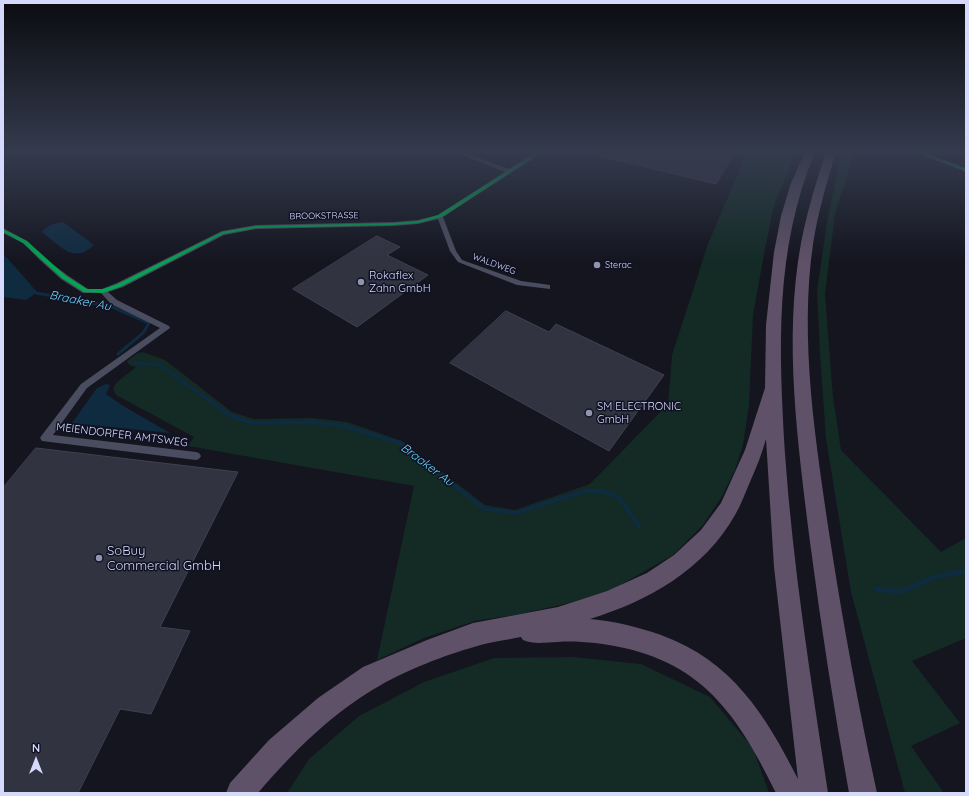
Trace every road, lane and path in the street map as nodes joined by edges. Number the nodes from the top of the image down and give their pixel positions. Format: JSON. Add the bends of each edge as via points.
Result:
{"nodes":[{"id":1,"x":483,"y":189,"type":"edge"},
{"id":2,"x":795,"y":189,"type":"edge"},
{"id":3,"x":818,"y":189,"type":"edge"},
{"id":4,"x":440,"y":216,"type":"junction"},
{"id":5,"x":3,"y":230,"type":"edge"},
{"id":6,"x":547,"y":286,"type":"dead end"},
{"id":7,"x":103,"y":291,"type":"junction"},
{"id":8,"x":773,"y":389,"type":"junction"},
{"id":9,"x":196,"y":456,"type":"dead end"},
{"id":10,"x":473,"y":635,"type":"junction"},
{"id":11,"x":240,"y":793,"type":"edge"},
{"id":12,"x":791,"y":793,"type":"edge"},
{"id":13,"x":814,"y":793,"type":"edge"},
{"id":14,"x":863,"y":793,"type":"edge"}],
"edges":[{"from":1,"to":4,"type":"street","name":"BROOKSTRASSE"},
{"from":2,"to":8,"type":"highway","via":[[786,219],[779,269],[773,331]]},
{"from":3,"to":14,"type":"highway","via":[[809,224],[803,288],[802,355],[809,457],[831,621]]},
{"from":4,"to":6,"type":"street","name":"WALDWEG","via":[[453,251],[460,261],[520,283]]},
{"from":4,"to":7,"type":"street","name":"BROOKSTRASSE","via":[[418,222],[393,224],[256,227],[222,233],[120,285]]},
{"from":5,"to":7,"type":"street","via":[[25,242],[42,259],[76,285],[86,291]]},
{"from":7,"to":9,"type":"street","name":"MEIENDORFER AMTSWEG","via":[[114,302],[166,328],[84,386],[45,438]]},
{"from":8,"to":10,"type":"highway","via":[[754,450],[728,509],[708,537],[682,562],[655,581],[609,602],[558,618]]},
{"from":8,"to":13,"type":"highway","via":[[777,490],[789,612]]},
{"from":10,"to":11,"type":"highway","via":[[372,676],[327,707],[278,749]]},
{"from":10,"to":12,"type":"highway","via":[[574,630],[626,636],[659,646],[687,660],[715,679],[737,702],[757,731]]}]}
